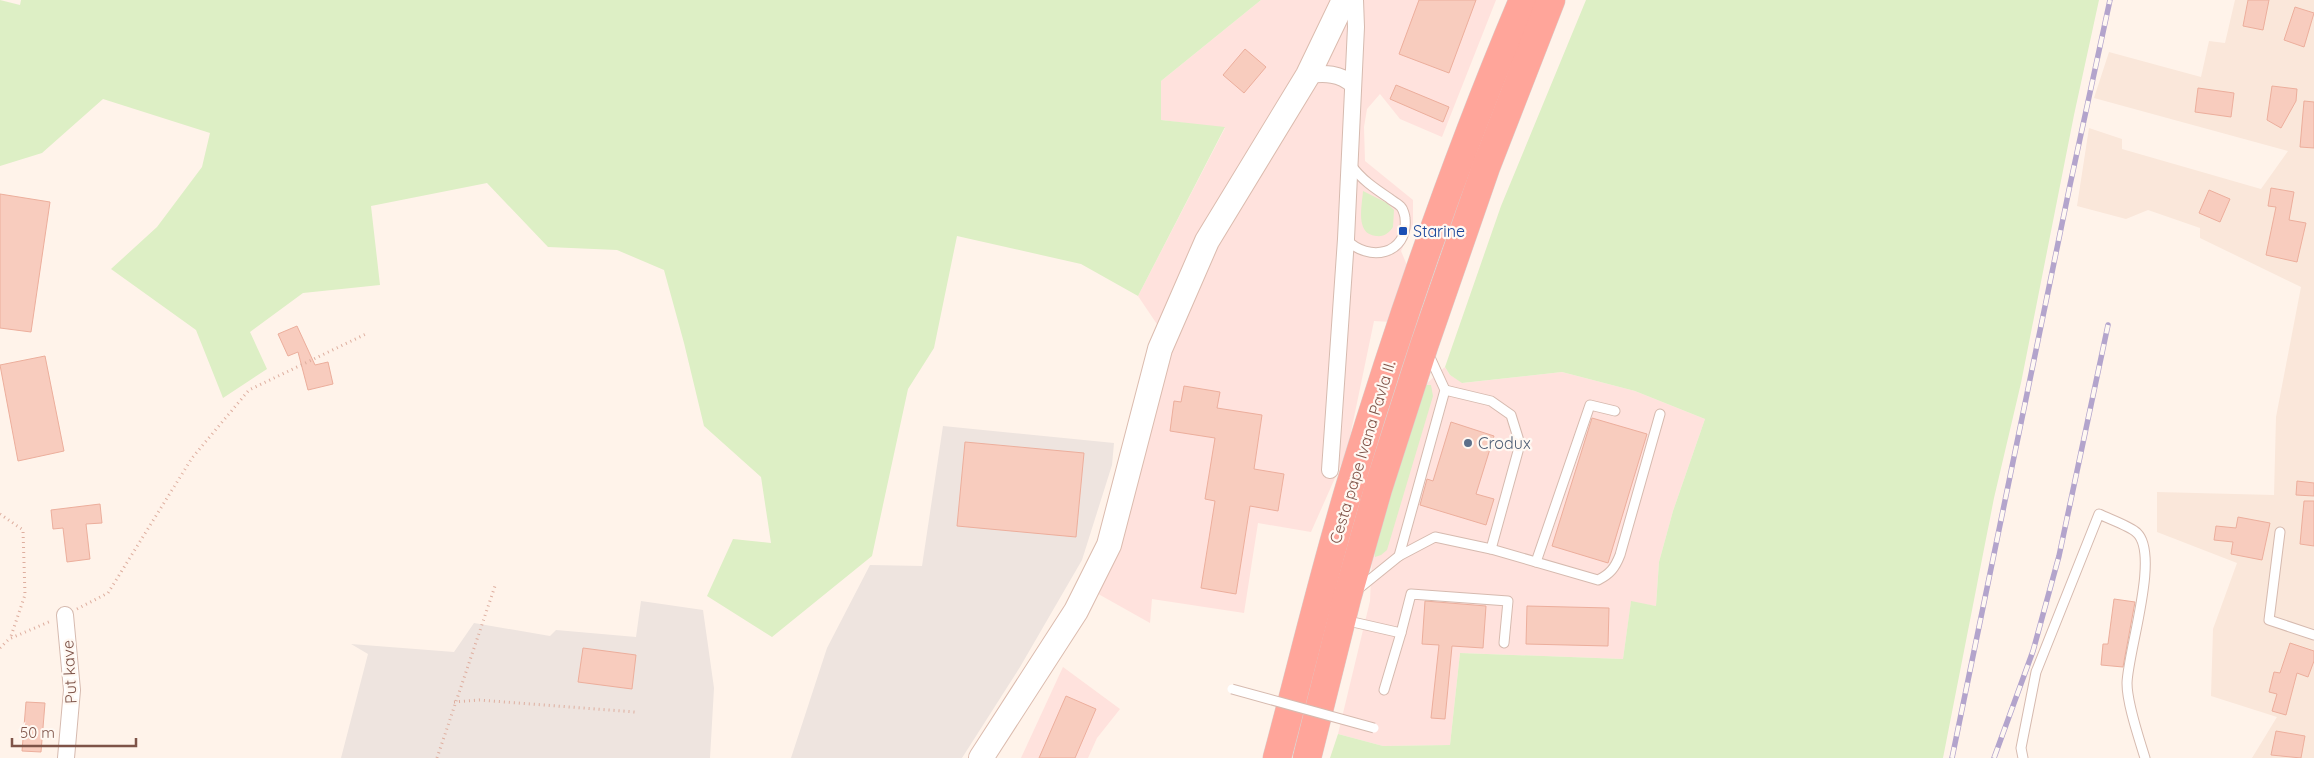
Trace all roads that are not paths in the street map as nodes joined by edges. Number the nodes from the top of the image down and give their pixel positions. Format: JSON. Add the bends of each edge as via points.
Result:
{"nodes":[{"id":1,"x":1344,"y":0,"type":"edge"},
{"id":2,"x":1355,"y":0,"type":"edge"},
{"id":3,"x":1523,"y":0,"type":"edge"},
{"id":4,"x":1551,"y":0,"type":"edge"},
{"id":5,"x":1308,"y":74,"type":"junction"},
{"id":6,"x":1353,"y":85,"type":"junction"},
{"id":7,"x":1349,"y":162,"type":"junction"},
{"id":8,"x":1346,"y":239,"type":"junction"},
{"id":9,"x":1424,"y":346,"type":"junction"},
{"id":10,"x":1445,"y":390,"type":"junction"},
{"id":11,"x":1615,"y":411,"type":"dead end"},
{"id":12,"x":1660,"y":414,"type":"dead end"},
{"id":13,"x":1330,"y":470,"type":"dead end"},
{"id":14,"x":2280,"y":532,"type":"dead end"},
{"id":15,"x":1491,"y":549,"type":"junction"},
{"id":16,"x":1399,"y":556,"type":"junction"},
{"id":17,"x":1536,"y":562,"type":"junction"},
{"id":18,"x":1344,"y":609,"type":"junction"},
{"id":19,"x":65,"y":615,"type":"road end"},
{"id":20,"x":1401,"y":633,"type":"junction"},
{"id":21,"x":2314,"y":635,"type":"edge"},
{"id":22,"x":1504,"y":643,"type":"dead end"},
{"id":23,"x":1232,"y":689,"type":"dead end"},
{"id":24,"x":1384,"y":690,"type":"dead end"},
{"id":25,"x":1374,"y":728,"type":"dead end"},
{"id":26,"x":2020,"y":753,"type":"edge"},
{"id":27,"x":66,"y":758,"type":"edge"},
{"id":28,"x":981,"y":758,"type":"edge"},
{"id":29,"x":1277,"y":758,"type":"edge"},
{"id":30,"x":1307,"y":758,"type":"edge"},
{"id":31,"x":2023,"y":758,"type":"edge"},
{"id":32,"x":2145,"y":758,"type":"edge"}],
"edges":[{"from":1,"to":5,"type":"street"},
{"from":2,"to":6,"type":"street"},
{"from":3,"to":29,"type":"highway","name":"Cesta pape Ivana Pavla II.","via":[[1398,332],[1351,481]]},
{"from":4,"to":9,"type":"highway","name":"Cesta pape Ivana Pavla II.","via":[[1486,167]]},
{"from":5,"to":6,"type":"street","via":[[1334,74]]},
{"from":5,"to":28,"type":"street","via":[[1207,241],[1160,349],[1109,545],[1076,611]]},
{"from":6,"to":7,"type":"street"},
{"from":7,"to":8,"type":"street"},
{"from":7,"to":8,"type":"lane","via":[[1361,178],[1401,207],[1405,219],[1398,244],[1390,251],[1376,254],[1353,247]]},
{"from":8,"to":13,"type":"street"},
{"from":9,"to":10,"type":"lane"},
{"from":9,"to":18,"type":"highway","name":"Cesta pape Ivana Pavla II."},
{"from":10,"to":15,"type":"lane","via":[[1491,401],[1511,416],[1520,444]]},
{"from":10,"to":16,"type":"lane"},
{"from":11,"to":17,"type":"lane","via":[[1590,405]]},
{"from":12,"to":17,"type":"lane","via":[[1614,569],[1598,580]]},
{"from":14,"to":21,"type":"lane","via":[[2269,620]]},
{"from":15,"to":16,"type":"lane","via":[[1435,537]]},
{"from":15,"to":17,"type":"lane"},
{"from":16,"to":18,"type":"lane"},
{"from":18,"to":20,"type":"lane"},
{"from":18,"to":30,"type":"highway","name":"Cesta pape Ivana Pavla II."},
{"from":19,"to":27,"type":"street","name":"Put kave","via":[[72,690]]},
{"from":20,"to":22,"type":"lane","via":[[1411,594],[1508,601]]},
{"from":20,"to":24,"type":"lane"},
{"from":23,"to":25,"type":"lane","bridge":true},
{"from":26,"to":31,"type":"lane"},
{"from":26,"to":32,"type":"lane","via":[[2036,672],[2099,514],[2137,533],[2146,549],[2146,569],[2127,686]]}]}
